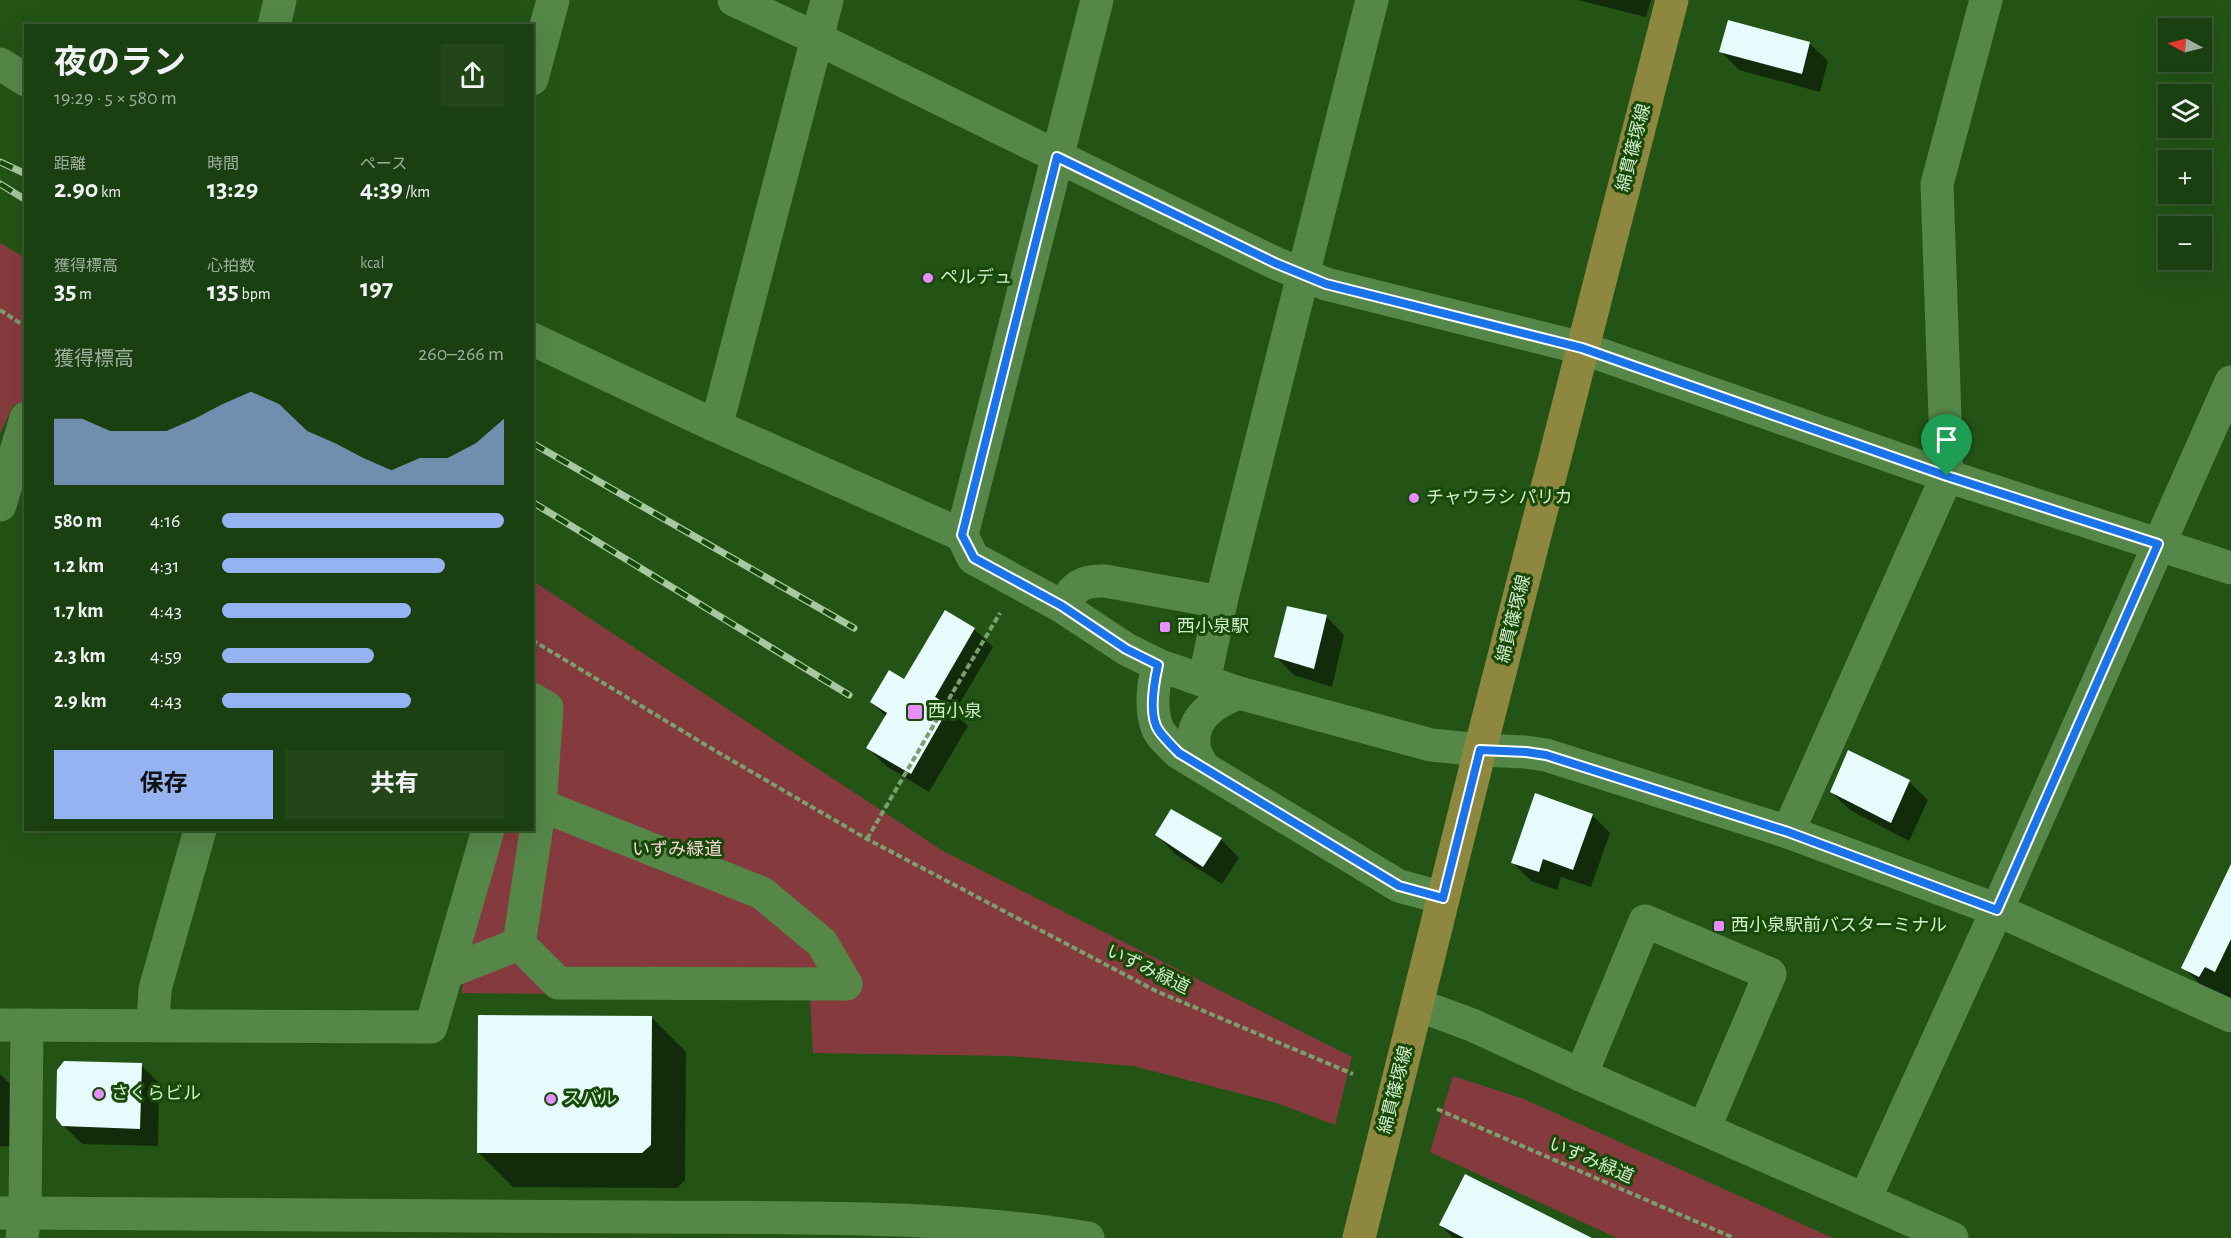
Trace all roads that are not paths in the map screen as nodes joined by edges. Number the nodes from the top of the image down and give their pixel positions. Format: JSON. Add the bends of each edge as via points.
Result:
{"nodes":[{"id":1,"x":280,"y":0,"type":"edge"},
{"id":2,"x":553,"y":0,"type":"edge"},
{"id":3,"x":734,"y":0,"type":"edge"},
{"id":4,"x":827,"y":0,"type":"edge"},
{"id":5,"x":1097,"y":0,"type":"edge"},
{"id":6,"x":1372,"y":0,"type":"edge"},
{"id":7,"x":1672,"y":0,"type":"edge"},
{"id":8,"x":1986,"y":0,"type":"edge"},
{"id":9,"x":274,"y":24,"type":"edge"},
{"id":10,"x":818,"y":39,"type":"junction"},
{"id":11,"x":0,"y":64,"type":"edge"},
{"id":12,"x":534,"y":71,"type":"edge"},
{"id":13,"x":24,"y":79,"type":"edge"},
{"id":14,"x":1057,"y":157,"type":"junction"},
{"id":15,"x":1303,"y":275,"type":"junction"},
{"id":16,"x":534,"y":340,"type":"edge"},
{"id":17,"x":1582,"y":348,"type":"junction"},
{"id":18,"x":2231,"y":382,"type":"edge"},
{"id":19,"x":714,"y":424,"type":"junction"},
{"id":20,"x":24,"y":425,"type":"edge"},
{"id":21,"x":1947,"y":476,"type":"junction"},
{"id":22,"x":0,"y":505,"type":"edge"},
{"id":23,"x":962,"y":535,"type":"junction"},
{"id":24,"x":2158,"y":544,"type":"junction"},
{"id":25,"x":2231,"y":568,"type":"edge"},
{"id":26,"x":1221,"y":602,"type":"junction"},
{"id":27,"x":1062,"y":606,"type":"junction"},
{"id":28,"x":1158,"y":665,"type":"junction"},
{"id":29,"x":1204,"y":681,"type":"junction"},
{"id":30,"x":1239,"y":693,"type":"junction"},
{"id":31,"x":534,"y":700,"type":"edge"},
{"id":32,"x":1480,"y":750,"type":"junction"},
{"id":33,"x":1203,"y":767,"type":"junction"},
{"id":34,"x":540,"y":805,"type":"junction"},
{"id":35,"x":200,"y":831,"type":"edge"},
{"id":36,"x":488,"y":831,"type":"edge"},
{"id":37,"x":1788,"y":832,"type":"junction"},
{"id":38,"x":1443,"y":898,"type":"junction"},
{"id":39,"x":1997,"y":910,"type":"junction"},
{"id":40,"x":519,"y":945,"type":"junction"},
{"id":41,"x":448,"y":972,"type":"junction"},
{"id":42,"x":1418,"y":1005,"type":"junction"},
{"id":43,"x":2228,"y":1007,"type":"edge"},
{"id":44,"x":14,"y":1025,"type":"edge"},
{"id":45,"x":153,"y":1025,"type":"junction"},
{"id":46,"x":1581,"y":1076,"type":"junction"},
{"id":47,"x":1704,"y":1129,"type":"junction"},
{"id":48,"x":1865,"y":1199,"type":"junction"},
{"id":49,"x":16,"y":1221,"type":"edge"},
{"id":50,"x":519,"y":1227,"type":"edge"},
{"id":51,"x":786,"y":1228,"type":"edge"},
{"id":52,"x":1088,"y":1238,"type":"edge"},
{"id":53,"x":1359,"y":1238,"type":"edge"},
{"id":54,"x":1952,"y":1238,"type":"edge"}],
"edges":[{"from":1,"to":9,"type":"street"},
{"from":2,"to":12,"type":"street"},
{"from":3,"to":10,"type":"street"},
{"from":4,"to":10,"type":"street"},
{"from":5,"to":14,"type":"street"},
{"from":6,"to":15,"type":"street"},
{"from":7,"to":17,"type":"main road","name":"綿貫篠塚線"},
{"from":8,"to":21,"type":"street","via":[[1937,184]]},
{"from":10,"to":14,"type":"street"},
{"from":10,"to":19,"type":"street"},
{"from":11,"to":13,"type":"street"},
{"from":14,"to":15,"type":"street"},
{"from":14,"to":23,"type":"street"},
{"from":15,"to":17,"type":"street"},
{"from":15,"to":26,"type":"street"},
{"from":16,"to":19,"type":"street"},
{"from":17,"to":21,"type":"street"},
{"from":17,"to":32,"type":"main road","name":"綿貫篠塚線"},
{"from":18,"to":24,"type":"street"},
{"from":19,"to":23,"type":"street"},
{"from":20,"to":22,"type":"street"},
{"from":21,"to":24,"type":"street"},
{"from":21,"to":37,"type":"street"},
{"from":23,"to":27,"type":"street","via":[[974,558]]},
{"from":24,"to":25,"type":"street"},
{"from":24,"to":39,"type":"street"},
{"from":26,"to":27,"type":"street","via":[[1087,580],[1074,589]]},
{"from":26,"to":29,"type":"street"},
{"from":27,"to":28,"type":"street","via":[[1126,649]]},
{"from":28,"to":29,"type":"street"},
{"from":28,"to":33,"type":"street","via":[[1153,684],[1157,729],[1179,753]]},
{"from":29,"to":30,"type":"street"},
{"from":30,"to":32,"type":"street","via":[[1431,745]]},
{"from":30,"to":33,"type":"street","via":[[1219,701],[1199,721],[1194,747]]},
{"from":31,"to":34,"type":"street","via":[[546,708]]},
{"from":32,"to":37,"type":"street","via":[[1546,755]]},
{"from":32,"to":38,"type":"main road","name":"綿貫篠塚線"},
{"from":33,"to":38,"type":"street","via":[[1399,886]]},
{"from":34,"to":40,"type":"street"},
{"from":34,"to":40,"type":"street","via":[[762,893],[822,943],[846,984],[558,983]]},
{"from":35,"to":45,"type":"street","via":[[154,989]]},
{"from":36,"to":41,"type":"street"},
{"from":37,"to":39,"type":"street"},
{"from":38,"to":42,"type":"main road","name":"綿貫篠塚線"},
{"from":39,"to":43,"type":"street"},
{"from":39,"to":48,"type":"street"},
{"from":40,"to":41,"type":"street"},
{"from":41,"to":45,"type":"street","via":[[431,1027]]},
{"from":42,"to":46,"type":"street","via":[[1472,1025]]},
{"from":42,"to":53,"type":"main road","name":"綿貫篠塚線"},
{"from":44,"to":45,"type":"street"},
{"from":44,"to":49,"type":"street"},
{"from":46,"to":47,"type":"street"},
{"from":46,"to":47,"type":"street","via":[[1645,921],[1770,974]]},
{"from":47,"to":48,"type":"street"},
{"from":48,"to":54,"type":"street"},
{"from":49,"to":50,"type":"street"},
{"from":50,"to":51,"type":"street"},
{"from":51,"to":52,"type":"street","via":[[957,1223]]}]}
